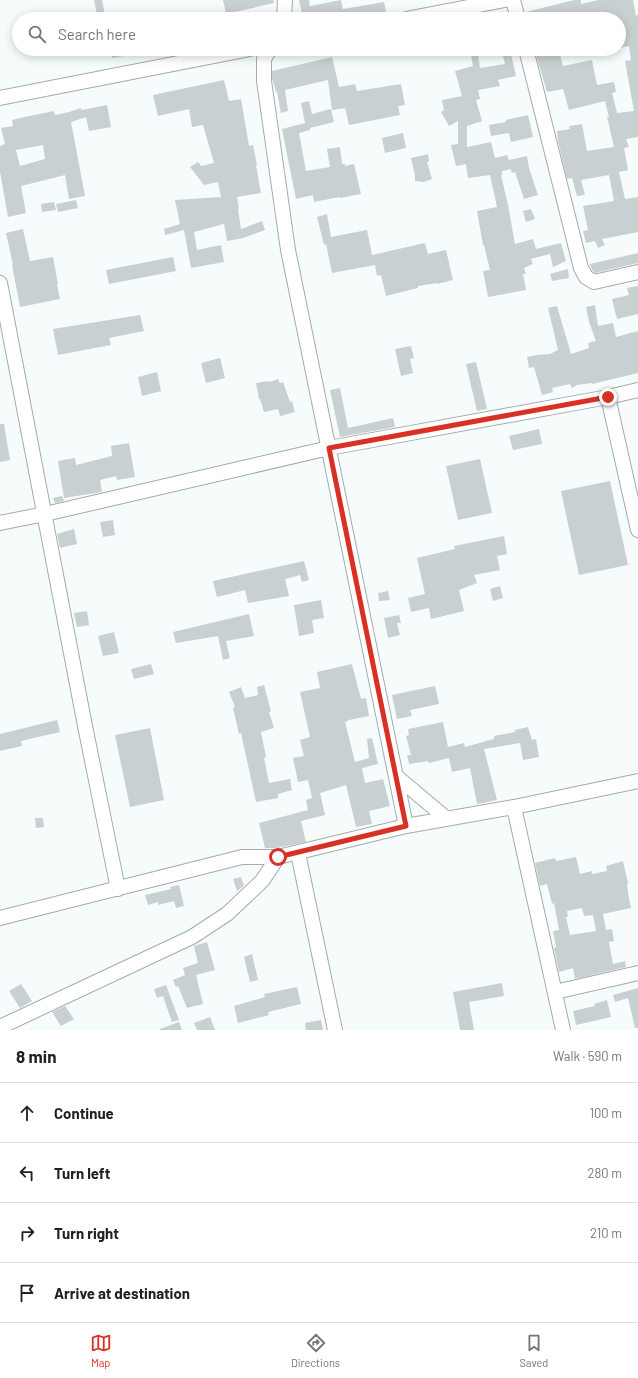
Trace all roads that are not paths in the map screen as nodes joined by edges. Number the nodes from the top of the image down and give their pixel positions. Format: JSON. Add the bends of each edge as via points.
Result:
{"nodes":[{"id":1,"x":285,"y":0,"type":"edge"},
{"id":2,"x":505,"y":0,"type":"edge"},
{"id":3,"x":513,"y":0,"type":"edge"},
{"id":4,"x":284,"y":12,"type":"edge"},
{"id":5,"x":442,"y":12,"type":"edge"},
{"id":6,"x":516,"y":12,"type":"edge"},
{"id":7,"x":214,"y":56,"type":"edge"},
{"id":8,"x":266,"y":56,"type":"edge"},
{"id":9,"x":528,"y":56,"type":"edge"},
{"id":10,"x":0,"y":98,"type":"edge"},
{"id":11,"x":638,"y":272,"type":"edge"},
{"id":12,"x":0,"y":283,"type":"edge"},
{"id":13,"x":638,"y":390,"type":"edge"},
{"id":14,"x":608,"y":397,"type":"junction"},
{"id":15,"x":329,"y":448,"type":"junction"},
{"id":16,"x":45,"y":514,"type":"junction"},
{"id":17,"x":0,"y":522,"type":"edge"},
{"id":18,"x":638,"y":530,"type":"edge"},
{"id":19,"x":396,"y":776,"type":"junction"},
{"id":20,"x":638,"y":781,"type":"edge"},
{"id":21,"x":514,"y":807,"type":"junction"},
{"id":22,"x":447,"y":819,"type":"junction"},
{"id":23,"x":406,"y":826,"type":"junction"},
{"id":24,"x":298,"y":853,"type":"junction"},
{"id":25,"x":278,"y":857,"type":"junction"},
{"id":26,"x":118,"y":889,"type":"junction"},
{"id":27,"x":0,"y":918,"type":"edge"},
{"id":28,"x":638,"y":973,"type":"edge"},
{"id":29,"x":555,"y":992,"type":"junction"},
{"id":30,"x":0,"y":1027,"type":"edge"},
{"id":31,"x":335,"y":1030,"type":"edge"},
{"id":32,"x":563,"y":1030,"type":"edge"}],
"edges":[{"from":1,"to":4,"type":"street"},
{"from":2,"to":5,"type":"street"},
{"from":3,"to":6,"type":"street"},
{"from":7,"to":10,"type":"street"},
{"from":8,"to":15,"type":"street","via":[[264,82],[288,250]]},
{"from":9,"to":11,"type":"street","via":[[581,268],[586,277],[594,282]]},
{"from":12,"to":16,"type":"street"},
{"from":13,"to":14,"type":"street"},
{"from":14,"to":15,"type":"street"},
{"from":14,"to":18,"type":"street"},
{"from":15,"to":16,"type":"street"},
{"from":15,"to":19,"type":"street"},
{"from":16,"to":17,"type":"street"},
{"from":16,"to":26,"type":"street"},
{"from":19,"to":22,"type":"street"},
{"from":19,"to":23,"type":"street"},
{"from":20,"to":21,"type":"street"},
{"from":21,"to":22,"type":"street"},
{"from":21,"to":29,"type":"street"},
{"from":22,"to":23,"type":"street"},
{"from":23,"to":24,"type":"street"},
{"from":24,"to":25,"type":"street"},
{"from":24,"to":31,"type":"street"},
{"from":25,"to":26,"type":"street","via":[[242,857]]},
{"from":25,"to":30,"type":"street","via":[[262,881],[227,914],[192,937]]},
{"from":26,"to":27,"type":"street"},
{"from":28,"to":29,"type":"street"},
{"from":29,"to":32,"type":"street"}]}
